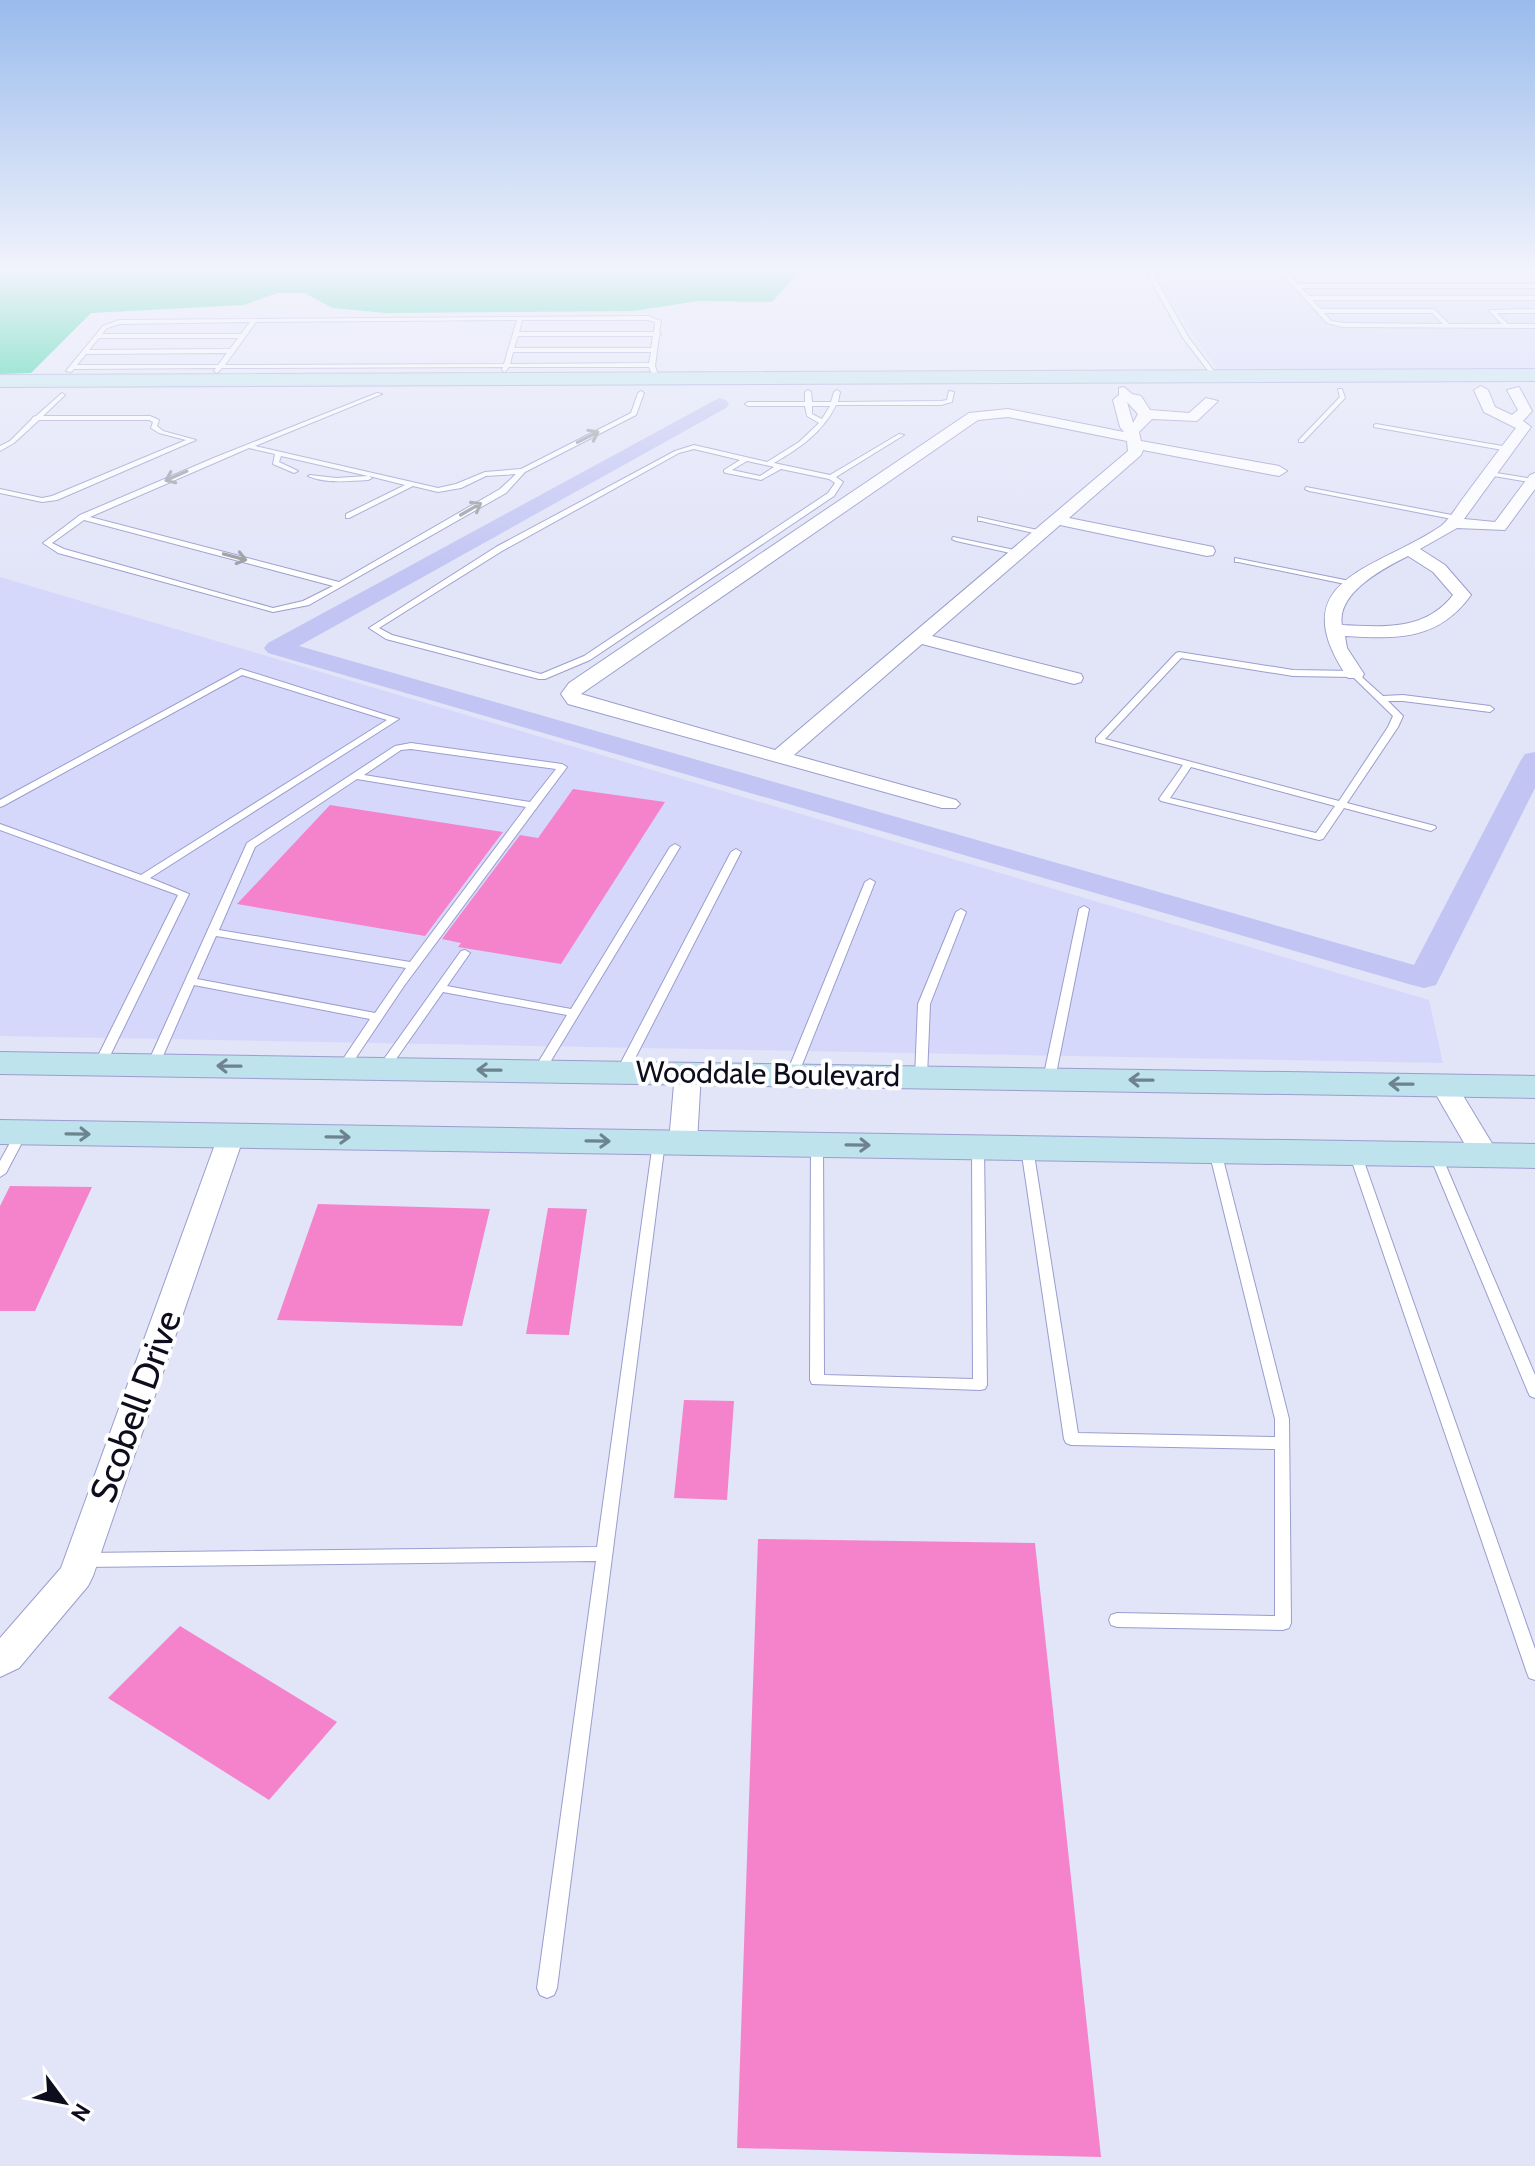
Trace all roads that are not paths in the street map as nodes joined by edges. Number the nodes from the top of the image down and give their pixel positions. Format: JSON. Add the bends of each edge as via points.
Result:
{"nodes":[{"id":1,"x":74,"y":372,"type":"edge"},
{"id":2,"x":501,"y":372,"type":"edge"},
{"id":3,"x":651,"y":372,"type":"edge"},
{"id":4,"x":658,"y":372,"type":"edge"},
{"id":5,"x":1207,"y":372,"type":"edge"},
{"id":6,"x":215,"y":374,"type":"joint"},
{"id":7,"x":500,"y":375,"type":"junction"},
{"id":8,"x":1533,"y":380,"type":"edge"},
{"id":9,"x":0,"y":381,"type":"edge"},
{"id":10,"x":69,"y":381,"type":"junction"},
{"id":11,"x":1217,"y":389,"type":"junction"},
{"id":12,"x":1340,"y":390,"type":"junction"},
{"id":13,"x":1481,"y":390,"type":"junction"},
{"id":14,"x":1514,"y":390,"type":"junction"},
{"id":15,"x":641,"y":393,"type":"junction"},
{"id":16,"x":379,"y":394,"type":"junction"},
{"id":17,"x":0,"y":395,"type":"edge"},
{"id":18,"x":807,"y":398,"type":"junction"},
{"id":19,"x":836,"y":398,"type":"junction"},
{"id":20,"x":748,"y":404,"type":"dead end"},
{"id":21,"x":1133,"y":417,"type":"junction"},
{"id":22,"x":35,"y":418,"type":"junction"},
{"id":23,"x":1515,"y":421,"type":"junction"},
{"id":24,"x":822,"y":422,"type":"junction"},
{"id":25,"x":1376,"y":426,"type":"dead end"},
{"id":26,"x":901,"y":435,"type":"dead end"},
{"id":27,"x":1301,"y":441,"type":"dead end"},
{"id":28,"x":248,"y":446,"type":"junction"},
{"id":29,"x":0,"y":449,"type":"edge"},
{"id":30,"x":1508,"y":449,"type":"junction"},
{"id":31,"x":279,"y":453,"type":"junction"},
{"id":32,"x":746,"y":459,"type":"junction"},
{"id":33,"x":768,"y":464,"type":"junction"},
{"id":34,"x":781,"y":466,"type":"junction"},
{"id":35,"x":294,"y":471,"type":"dead end"},
{"id":36,"x":523,"y":471,"type":"junction"},
{"id":37,"x":1279,"y":471,"type":"dead end"},
{"id":38,"x":1490,"y":474,"type":"junction"},
{"id":39,"x":312,"y":476,"type":"dead end"},
{"id":40,"x":382,"y":477,"type":"junction"},
{"id":41,"x":831,"y":477,"type":"junction"},
{"id":42,"x":1534,"y":480,"type":"edge"},
{"id":43,"x":412,"y":484,"type":"junction"},
{"id":44,"x":1309,"y":489,"type":"dead end"},
{"id":45,"x":0,"y":491,"type":"edge"},
{"id":46,"x":349,"y":516,"type":"dead end"},
{"id":47,"x":83,"y":517,"type":"junction"},
{"id":48,"x":981,"y":519,"type":"dead end"},
{"id":49,"x":1455,"y":520,"type":"junction"},
{"id":50,"x":1050,"y":527,"type":"junction"},
{"id":51,"x":956,"y":539,"type":"dead end"},
{"id":52,"x":1409,"y":550,"type":"junction"},
{"id":53,"x":1207,"y":551,"type":"dead end"},
{"id":54,"x":1019,"y":553,"type":"junction"},
{"id":55,"x":1238,"y":560,"type":"dead end"},
{"id":56,"x":1355,"y":584,"type":"junction"},
{"id":57,"x":340,"y":585,"type":"junction"},
{"id":58,"x":1335,"y":630,"type":"junction"},
{"id":59,"x":919,"y":638,"type":"junction"},
{"id":60,"x":1355,"y":674,"type":"junction"},
{"id":61,"x":1074,"y":678,"type":"dead end"},
{"id":62,"x":1383,"y":699,"type":"junction"},
{"id":63,"x":1490,"y":709,"type":"dead end"},
{"id":64,"x":779,"y":757,"type":"junction"},
{"id":65,"x":1189,"y":764,"type":"junction"},
{"id":66,"x":355,"y":776,"type":"junction"},
{"id":67,"x":0,"y":804,"type":"edge"},
{"id":68,"x":949,"y":804,"type":"dead end"},
{"id":69,"x":1341,"y":804,"type":"junction"},
{"id":70,"x":532,"y":805,"type":"junction"},
{"id":71,"x":0,"y":827,"type":"edge"},
{"id":72,"x":1431,"y":828,"type":"dead end"},
{"id":73,"x":675,"y":847,"type":"dead end"},
{"id":74,"x":736,"y":852,"type":"dead end"},
{"id":75,"x":141,"y":879,"type":"junction"},
{"id":76,"x":870,"y":882,"type":"dead end"},
{"id":77,"x":1084,"y":909,"type":"dead end"},
{"id":78,"x":961,"y":912,"type":"dead end"},
{"id":79,"x":212,"y":932,"type":"junction"},
{"id":80,"x":465,"y":953,"type":"dead end"},
{"id":81,"x":412,"y":966,"type":"junction"},
{"id":82,"x":190,"y":981,"type":"junction"},
{"id":83,"x":440,"y":988,"type":"junction"},
{"id":84,"x":574,"y":1013,"type":"junction"},
{"id":85,"x":377,"y":1017,"type":"junction"},
{"id":86,"x":0,"y":1063,"type":"edge"},
{"id":87,"x":100,"y":1064,"type":"junction"},
{"id":88,"x":153,"y":1065,"type":"junction"},
{"id":89,"x":343,"y":1068,"type":"junction"},
{"id":90,"x":383,"y":1069,"type":"junction"},
{"id":91,"x":539,"y":1071,"type":"junction"},
{"id":92,"x":622,"y":1072,"type":"junction"},
{"id":93,"x":688,"y":1073,"type":"junction"},
{"id":94,"x":792,"y":1075,"type":"junction"},
{"id":95,"x":921,"y":1077,"type":"junction"},
{"id":96,"x":1049,"y":1079,"type":"junction"},
{"id":97,"x":1443,"y":1084,"type":"junction"},
{"id":98,"x":1535,"y":1087,"type":"edge"},
{"id":99,"x":10,"y":1133,"type":"edge"},
{"id":100,"x":231,"y":1136,"type":"junction"},
{"id":101,"x":671,"y":1142,"type":"junction"},
{"id":102,"x":817,"y":1144,"type":"junction"},
{"id":103,"x":978,"y":1147,"type":"junction"},
{"id":104,"x":1027,"y":1148,"type":"junction"},
{"id":105,"x":1215,"y":1151,"type":"junction"},
{"id":106,"x":1355,"y":1153,"type":"junction"},
{"id":107,"x":1435,"y":1154,"type":"junction"},
{"id":108,"x":1485,"y":1155,"type":"junction"},
{"id":109,"x":1535,"y":1156,"type":"edge"},
{"id":110,"x":0,"y":1173,"type":"edge"},
{"id":111,"x":1535,"y":1392,"type":"edge"},
{"id":112,"x":1282,"y":1443,"type":"junction"},
{"id":113,"x":604,"y":1554,"type":"junction"},
{"id":114,"x":80,"y":1561,"type":"junction"},
{"id":115,"x":1117,"y":1620,"type":"dead end"},
{"id":116,"x":3,"y":1659,"type":"edge"},
{"id":117,"x":1535,"y":1673,"type":"edge"},
{"id":118,"x":547,"y":1988,"type":"dead end"}],
"edges":[{"from":1,"to":10,"type":"lane"},
{"from":2,"to":7,"type":"lane"},
{"from":3,"to":7,"type":"main road"},
{"from":4,"to":11,"type":"main road"},
{"from":5,"to":11,"type":"lane"},
{"from":6,"to":7,"type":"main road"},
{"from":6,"to":10,"type":"main road"},
{"from":7,"to":16,"type":"main road","via":[[470,383],[399,385]]},
{"from":8,"to":11,"type":"main road"},
{"from":8,"to":14,"type":"main road"},
{"from":9,"to":10,"type":"main road"},
{"from":10,"to":16,"type":"main road"},
{"from":10,"to":17,"type":"main road"},
{"from":10,"to":22,"type":"lane"},
{"from":11,"to":12,"type":"main road"},
{"from":11,"to":21,"type":"main road"},
{"from":11,"to":21,"type":"street","via":[[1192,418]]},
{"from":12,"to":13,"type":"main road"},
{"from":12,"to":27,"type":"lane","via":[[1343,397]]},
{"from":13,"to":14,"type":"main road"},
{"from":13,"to":23,"type":"street","via":[[1489,409]]},
{"from":14,"to":23,"type":"street","via":[[1525,411]]},
{"from":15,"to":16,"type":"main road"},
{"from":15,"to":18,"type":"main road"},
{"from":36,"to":15,"type":"lane","one_way":true,"via":[[634,414]]},
{"from":16,"to":28,"type":"lane"},
{"from":18,"to":19,"type":"main road"},
{"from":18,"to":20,"type":"lane"},
{"from":18,"to":24,"type":"lane","via":[[809,415]]},
{"from":19,"to":21,"type":"main road","via":[[951,392]]},
{"from":19,"to":24,"type":"lane","via":[[834,410]]},
{"from":21,"to":37,"type":"street"},
{"from":21,"to":50,"type":"street","via":[[1136,452]]},
{"from":21,"to":64,"type":"street","via":[[1008,413],[988,405],[571,694],[575,700],[642,721]]},
{"from":22,"to":29,"type":"lane"},
{"from":22,"to":45,"type":"lane","via":[[150,418],[161,432],[193,440],[54,498]]},
{"from":23,"to":30,"type":"street","via":[[1524,427]]},
{"from":24,"to":33,"type":"lane","via":[[803,444]]},
{"from":25,"to":30,"type":"lane"},
{"from":26,"to":41,"type":"lane"},
{"from":28,"to":31,"type":"lane"},
{"from":28,"to":47,"type":"lane","one_way":true},
{"from":30,"to":38,"type":"street"},
{"from":31,"to":35,"type":"lane","via":[[275,463]]},
{"from":31,"to":40,"type":"lane"},
{"from":32,"to":33,"type":"lane"},
{"from":32,"to":34,"type":"lane","via":[[726,471],[761,478]]},
{"from":32,"to":41,"type":"lane","via":[[694,447],[677,452],[499,549],[373,628],[389,637],[542,677],[587,658],[831,494],[839,482]]},
{"from":33,"to":34,"type":"lane"},
{"from":34,"to":41,"type":"lane"},
{"from":36,"to":43,"type":"lane","via":[[485,474],[438,490]]},
{"from":57,"to":36,"type":"lane","one_way":true,"via":[[503,491]]},
{"from":38,"to":42,"type":"lane"},
{"from":38,"to":49,"type":"street"},
{"from":39,"to":40,"type":"lane"},
{"from":40,"to":43,"type":"lane"},
{"from":42,"to":49,"type":"street","via":[[1499,527]]},
{"from":43,"to":46,"type":"lane"},
{"from":44,"to":49,"type":"lane"},
{"from":47,"to":57,"type":"lane","one_way":true},
{"from":47,"to":57,"type":"lane","via":[[47,543],[273,610],[306,603]]},
{"from":48,"to":50,"type":"lane"},
{"from":49,"to":52,"type":"street"},
{"from":50,"to":53,"type":"street"},
{"from":50,"to":54,"type":"street"},
{"from":51,"to":54,"type":"lane"},
{"from":52,"to":56,"type":"street"},
{"from":52,"to":58,"type":"street","via":[[1448,575],[1462,595],[1451,614],[1389,633]]},
{"from":54,"to":59,"type":"street"},
{"from":55,"to":56,"type":"lane"},
{"from":56,"to":58,"type":"street","via":[[1340,595],[1332,618]]},
{"from":58,"to":60,"type":"street","via":[[1338,648]]},
{"from":59,"to":61,"type":"street"},
{"from":59,"to":64,"type":"street"},
{"from":60,"to":62,"type":"lane"},
{"from":60,"to":65,"type":"lane","via":[[1293,673],[1179,655],[1099,740]]},
{"from":62,"to":63,"type":"lane"},
{"from":62,"to":69,"type":"lane","via":[[1398,716]]},
{"from":64,"to":68,"type":"street"},
{"from":65,"to":69,"type":"lane"},
{"from":65,"to":69,"type":"lane","via":[[1164,799],[1319,837]]},
{"from":66,"to":70,"type":"lane"},
{"from":66,"to":70,"type":"lane","via":[[398,748],[411,746],[562,767]]},
{"from":66,"to":79,"type":"lane","via":[[251,845]]},
{"from":67,"to":75,"type":"lane","via":[[241,672],[394,719]]},
{"from":69,"to":72,"type":"lane"},
{"from":70,"to":81,"type":"lane"},
{"from":71,"to":75,"type":"lane"},
{"from":73,"to":84,"type":"lane"},
{"from":74,"to":92,"type":"lane"},
{"from":75,"to":87,"type":"lane","via":[[184,894]]},
{"from":76,"to":94,"type":"lane"},
{"from":77,"to":96,"type":"lane"},
{"from":78,"to":95,"type":"lane","via":[[924,1004]]},
{"from":79,"to":81,"type":"lane"},
{"from":79,"to":82,"type":"lane"},
{"from":80,"to":83,"type":"lane"},
{"from":81,"to":85,"type":"lane"},
{"from":82,"to":85,"type":"lane"},
{"from":82,"to":88,"type":"lane"},
{"from":83,"to":84,"type":"lane"},
{"from":83,"to":90,"type":"lane"},
{"from":84,"to":91,"type":"lane"},
{"from":85,"to":89,"type":"lane"},
{"from":86,"to":87,"type":"main road","name":"Wooddale Boulevard"},
{"from":87,"to":88,"type":"main road","name":"Wooddale Boulevard"},
{"from":89,"to":88,"type":"main road","name":"Wooddale Boulevard","one_way":true},
{"from":89,"to":90,"type":"main road","name":"Wooddale Boulevard"},
{"from":91,"to":90,"type":"main road","name":"Wooddale Boulevard","one_way":true},
{"from":91,"to":92,"type":"main road","name":"Wooddale Boulevard"},
{"from":92,"to":93,"type":"main road","name":"Wooddale Boulevard"},
{"from":93,"to":94,"type":"main road","name":"Wooddale Boulevard"},
{"from":93,"to":101,"type":"street"},
{"from":94,"to":95,"type":"main road","name":"Wooddale Boulevard"},
{"from":95,"to":96,"type":"main road","name":"Wooddale Boulevard"},
{"from":97,"to":96,"type":"main road","name":"Wooddale Boulevard","one_way":true},
{"from":97,"to":98,"type":"main road","name":"Wooddale Boulevard"},
{"from":97,"to":108,"type":"street"},
{"from":99,"to":100,"type":"main road","one_way":true},
{"from":99,"to":110,"type":"lane"},
{"from":100,"to":101,"type":"main road","one_way":true},
{"from":100,"to":114,"type":"street","name":"Scobell Drive"},
{"from":101,"to":102,"type":"main road"},
{"from":101,"to":113,"type":"lane"},
{"from":102,"to":103,"type":"main road","one_way":true},
{"from":102,"to":103,"type":"lane","via":[[817,1380],[980,1385]]},
{"from":103,"to":104,"type":"main road"},
{"from":104,"to":105,"type":"main road"},
{"from":104,"to":112,"type":"lane","via":[[1071,1439]]},
{"from":105,"to":106,"type":"main road"},
{"from":105,"to":112,"type":"lane","via":[[1282,1419]]},
{"from":106,"to":107,"type":"main road"},
{"from":106,"to":117,"type":"lane"},
{"from":107,"to":108,"type":"main road"},
{"from":107,"to":111,"type":"lane"},
{"from":108,"to":109,"type":"main road"},
{"from":112,"to":115,"type":"lane","via":[[1283,1623]]},
{"from":113,"to":114,"type":"lane"},
{"from":113,"to":118,"type":"lane"},
{"from":114,"to":116,"type":"street","name":"Scobell Drive","via":[[76,1576]]}]}
